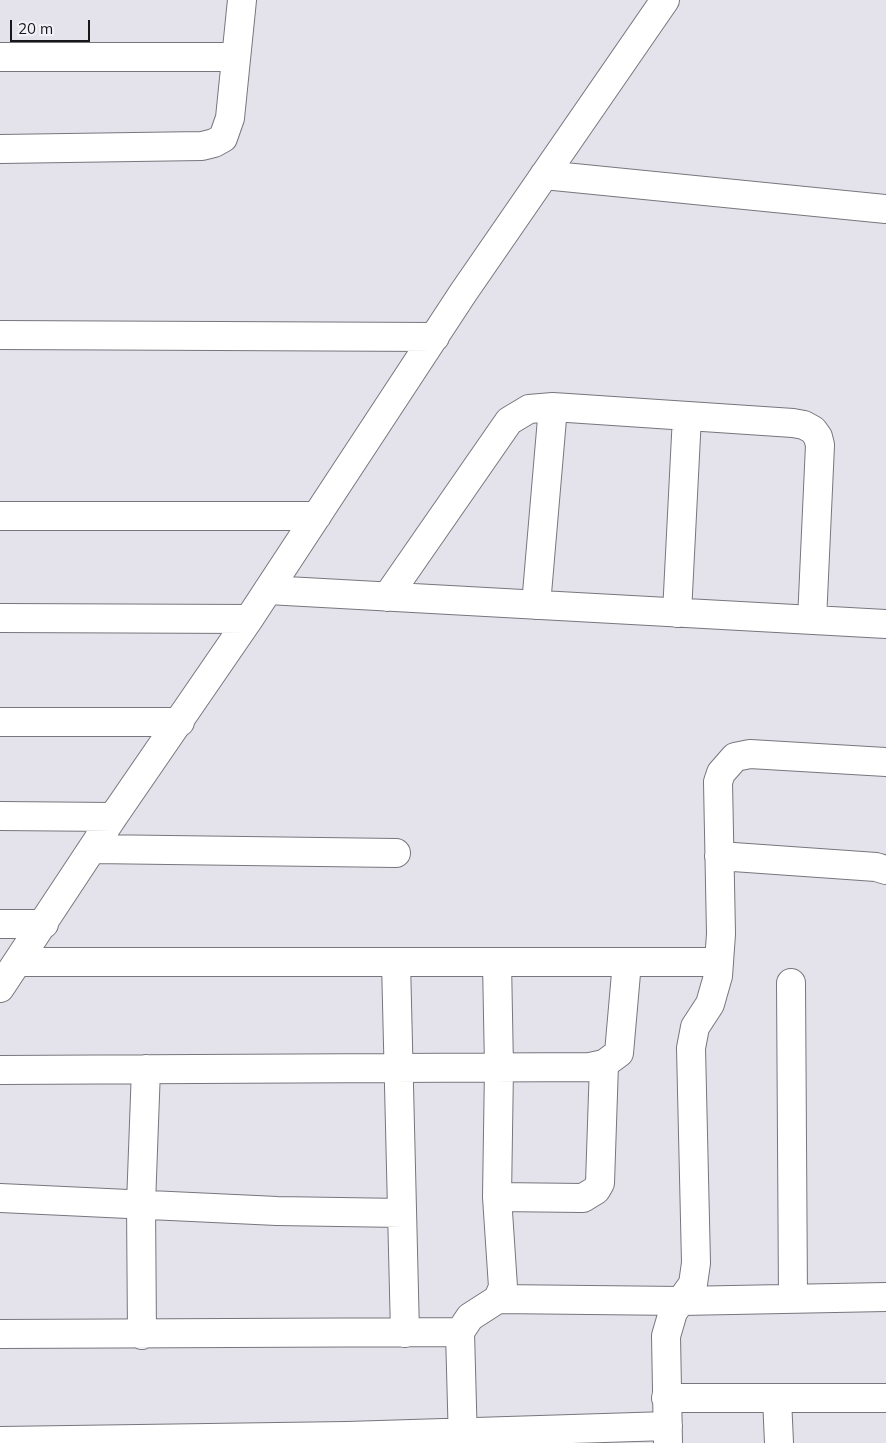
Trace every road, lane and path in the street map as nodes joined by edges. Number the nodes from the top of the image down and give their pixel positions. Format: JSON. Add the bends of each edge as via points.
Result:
{"nodes":[{"id":1,"x":242,"y":0,"type":"edge"},
{"id":2,"x":665,"y":0,"type":"edge"},
{"id":3,"x":0,"y":57,"type":"edge"},
{"id":4,"x":236,"y":57,"type":"junction"},
{"id":5,"x":0,"y":148,"type":"edge"},
{"id":6,"x":544,"y":175,"type":"junction"},
{"id":7,"x":886,"y":209,"type":"edge"},
{"id":8,"x":0,"y":335,"type":"edge"},
{"id":9,"x":435,"y":337,"type":"junction"},
{"id":10,"x":553,"y":407,"type":"junction"},
{"id":11,"x":687,"y":416,"type":"junction"},
{"id":12,"x":0,"y":516,"type":"edge"},
{"id":13,"x":317,"y":516,"type":"junction"},
{"id":14,"x":268,"y":590,"type":"junction"},
{"id":15,"x":387,"y":597,"type":"junction"},
{"id":16,"x":536,"y":605,"type":"junction"},
{"id":17,"x":678,"y":613,"type":"junction"},
{"id":18,"x":0,"y":618,"type":"edge"},
{"id":19,"x":249,"y":619,"type":"junction"},
{"id":20,"x":812,"y":620,"type":"junction"},
{"id":21,"x":886,"y":624,"type":"edge"},
{"id":22,"x":0,"y":722,"type":"edge"},
{"id":23,"x":180,"y":722,"type":"junction"},
{"id":24,"x":886,"y":762,"type":"edge"},
{"id":25,"x":0,"y":816,"type":"edge"},
{"id":26,"x":113,"y":817,"type":"junction"},
{"id":27,"x":93,"y":849,"type":"junction"},
{"id":28,"x":396,"y":854,"type":"dead end"},
{"id":29,"x":719,"y":856,"type":"junction"},
{"id":30,"x":886,"y":870,"type":"edge"},
{"id":31,"x":0,"y":924,"type":"edge"},
{"id":32,"x":44,"y":924,"type":"junction"},
{"id":33,"x":18,"y":962,"type":"junction"},
{"id":34,"x":396,"y":962,"type":"junction"},
{"id":35,"x":497,"y":962,"type":"junction"},
{"id":36,"x":627,"y":962,"type":"junction"},
{"id":37,"x":719,"y":962,"type":"junction"},
{"id":38,"x":791,"y":983,"type":"dead end"},
{"id":39,"x":0,"y":988,"type":"edge"},
{"id":40,"x":604,"y":1064,"type":"junction"},
{"id":41,"x":399,"y":1068,"type":"junction"},
{"id":42,"x":499,"y":1068,"type":"junction"},
{"id":43,"x":146,"y":1069,"type":"junction"},
{"id":44,"x":0,"y":1070,"type":"edge"},
{"id":45,"x":497,"y":1197,"type":"junction"},
{"id":46,"x":0,"y":1198,"type":"edge"},
{"id":47,"x":141,"y":1204,"type":"junction"},
{"id":48,"x":402,"y":1213,"type":"junction"},
{"id":49,"x":886,"y":1298,"type":"edge"},
{"id":50,"x":498,"y":1299,"type":"junction"},
{"id":51,"x":793,"y":1299,"type":"junction"},
{"id":52,"x":681,"y":1301,"type":"junction"},
{"id":53,"x":460,"y":1332,"type":"junction"},
{"id":54,"x":405,"y":1333,"type":"junction"},
{"id":55,"x":0,"y":1334,"type":"edge"},
{"id":56,"x":142,"y":1335,"type":"junction"},
{"id":57,"x":666,"y":1398,"type":"junction"},
{"id":58,"x":777,"y":1398,"type":"junction"},
{"id":59,"x":886,"y":1398,"type":"edge"},
{"id":60,"x":668,"y":1435,"type":"edge"},
{"id":61,"x":463,"y":1438,"type":"edge"},
{"id":62,"x":0,"y":1441,"type":"edge"},
{"id":63,"x":779,"y":1443,"type":"edge"}],
"edges":[{"from":1,"to":4,"type":"street"},
{"from":2,"to":6,"type":"street"},
{"from":3,"to":4,"type":"street"},
{"from":4,"to":5,"type":"street","via":[[227,131],[224,138],[214,143],[202,146]]},
{"from":6,"to":7,"type":"street"},
{"from":6,"to":9,"type":"street"},
{"from":8,"to":9,"type":"street"},
{"from":9,"to":13,"type":"street"},
{"from":10,"to":11,"type":"street"},
{"from":10,"to":15,"type":"street","via":[[529,409],[509,421]]},
{"from":10,"to":16,"type":"street"},
{"from":11,"to":17,"type":"street"},
{"from":11,"to":20,"type":"street","via":[[804,425],[818,437]]},
{"from":12,"to":13,"type":"street"},
{"from":13,"to":14,"type":"street"},
{"from":14,"to":15,"type":"street"},
{"from":14,"to":19,"type":"street"},
{"from":15,"to":16,"type":"street"},
{"from":16,"to":17,"type":"street"},
{"from":17,"to":20,"type":"street"},
{"from":18,"to":19,"type":"street"},
{"from":19,"to":23,"type":"street"},
{"from":20,"to":21,"type":"street"},
{"from":22,"to":23,"type":"street"},
{"from":23,"to":26,"type":"street"},
{"from":24,"to":29,"type":"street","via":[[750,754],[735,757],[726,764],[718,782]]},
{"from":25,"to":26,"type":"street"},
{"from":26,"to":27,"type":"street"},
{"from":27,"to":28,"type":"street"},
{"from":27,"to":32,"type":"street"},
{"from":29,"to":30,"type":"street"},
{"from":29,"to":37,"type":"street"},
{"from":31,"to":32,"type":"street"},
{"from":32,"to":33,"type":"street"},
{"from":33,"to":34,"type":"street"},
{"from":33,"to":39,"type":"street"},
{"from":34,"to":35,"type":"street"},
{"from":34,"to":41,"type":"street"},
{"from":35,"to":36,"type":"street"},
{"from":35,"to":42,"type":"street"},
{"from":36,"to":37,"type":"street"},
{"from":36,"to":40,"type":"street","via":[[619,1054]]},
{"from":37,"to":52,"type":"street","via":[[710,1004],[692,1037],[696,1263],[693,1284]]},
{"from":38,"to":51,"type":"street"},
{"from":40,"to":42,"type":"street"},
{"from":40,"to":45,"type":"street","via":[[600,1183],[596,1190],[584,1198]]},
{"from":41,"to":42,"type":"street"},
{"from":41,"to":43,"type":"street"},
{"from":41,"to":48,"type":"street"},
{"from":42,"to":45,"type":"street"},
{"from":43,"to":44,"type":"street"},
{"from":43,"to":47,"type":"street"},
{"from":45,"to":50,"type":"street","via":[[503,1281]]},
{"from":46,"to":47,"type":"street"},
{"from":47,"to":48,"type":"street"},
{"from":47,"to":56,"type":"street"},
{"from":48,"to":54,"type":"street"},
{"from":49,"to":51,"type":"street"},
{"from":50,"to":52,"type":"street"},
{"from":50,"to":53,"type":"street","via":[[470,1317]]},
{"from":51,"to":52,"type":"street"},
{"from":52,"to":57,"type":"street","via":[[669,1321],[666,1336]]},
{"from":53,"to":54,"type":"street"},
{"from":53,"to":61,"type":"street"},
{"from":54,"to":56,"type":"street"},
{"from":55,"to":56,"type":"street"},
{"from":57,"to":58,"type":"street"},
{"from":57,"to":60,"type":"street"},
{"from":58,"to":59,"type":"street"},
{"from":58,"to":63,"type":"street"},
{"from":60,"to":61,"type":"street"},
{"from":61,"to":62,"type":"street"}]}
